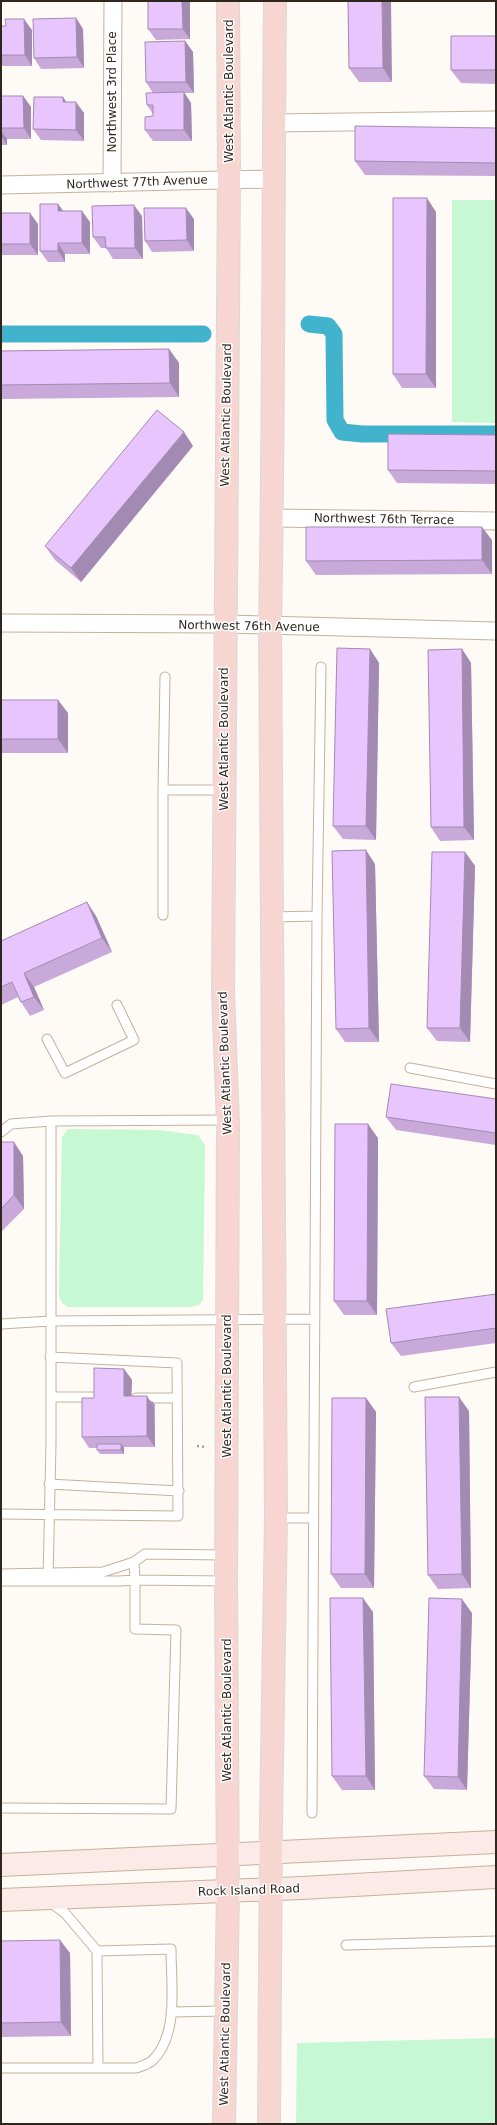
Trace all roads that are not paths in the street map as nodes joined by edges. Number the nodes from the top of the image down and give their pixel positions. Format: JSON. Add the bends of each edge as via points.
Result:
{"nodes":[{"id":1,"x":113,"y":1,"type":"edge"},
{"id":2,"x":228,"y":1,"type":"edge"},
{"id":3,"x":275,"y":1,"type":"edge"},
{"id":4,"x":496,"y":120,"type":"edge"},
{"id":5,"x":274,"y":123,"type":"junction"},
{"id":6,"x":229,"y":179,"type":"junction"},
{"id":7,"x":272,"y":179,"type":"junction"},
{"id":8,"x":112,"y":183,"type":"junction"},
{"id":9,"x":1,"y":185,"type":"edge"},
{"id":10,"x":272,"y":518,"type":"junction"},
{"id":11,"x":496,"y":521,"type":"edge"},
{"id":12,"x":1,"y":623,"type":"edge"},
{"id":13,"x":225,"y":624,"type":"junction"},
{"id":14,"x":270,"y":626,"type":"junction"},
{"id":15,"x":496,"y":631,"type":"edge"},
{"id":16,"x":320,"y":668,"type":"dead end"},
{"id":17,"x":165,"y":677,"type":"dead end"},
{"id":18,"x":163,"y":790,"type":"junction"},
{"id":19,"x":224,"y":790,"type":"junction"},
{"id":20,"x":163,"y":915,"type":"dead end"},
{"id":21,"x":317,"y":916,"type":"junction"},
{"id":22,"x":272,"y":917,"type":"junction"},
{"id":23,"x":116,"y":1005,"type":"dead end"},
{"id":24,"x":47,"y":1040,"type":"dead end"},
{"id":25,"x":410,"y":1068,"type":"dead end"},
{"id":26,"x":496,"y":1084,"type":"edge"},
{"id":27,"x":228,"y":1120,"type":"dead end"},
{"id":28,"x":51,"y":1121,"type":"junction"},
{"id":29,"x":1,"y":1132,"type":"edge"},
{"id":30,"x":274,"y":1319,"type":"junction"},
{"id":31,"x":314,"y":1319,"type":"junction"},
{"id":32,"x":228,"y":1320,"type":"junction"},
{"id":33,"x":51,"y":1321,"type":"junction"},
{"id":34,"x":1,"y":1324,"type":"edge"},
{"id":35,"x":50,"y":1357,"type":"junction"},
{"id":36,"x":496,"y":1372,"type":"edge"},
{"id":37,"x":414,"y":1387,"type":"dead end"},
{"id":38,"x":51,"y":1397,"type":"junction"},
{"id":39,"x":114,"y":1397,"type":"edge"},
{"id":40,"x":129,"y":1398,"type":"edge"},
{"id":41,"x":176,"y":1398,"type":"junction"},
{"id":42,"x":50,"y":1484,"type":"junction"},
{"id":43,"x":179,"y":1491,"type":"junction"},
{"id":44,"x":1,"y":1514,"type":"edge"},
{"id":45,"x":48,"y":1514,"type":"junction"},
{"id":46,"x":276,"y":1518,"type":"junction"},
{"id":47,"x":313,"y":1518,"type":"junction"},
{"id":48,"x":226,"y":1556,"type":"junction"},
{"id":49,"x":134,"y":1562,"type":"junction"},
{"id":50,"x":1,"y":1574,"type":"edge"},
{"id":51,"x":135,"y":1580,"type":"junction"},
{"id":52,"x":1,"y":1581,"type":"edge"},
{"id":53,"x":48,"y":1581,"type":"junction"},
{"id":54,"x":226,"y":1581,"type":"junction"},
{"id":55,"x":1,"y":1808,"type":"edge"},
{"id":56,"x":312,"y":1812,"type":"dead end"},
{"id":57,"x":496,"y":1842,"type":"edge"},
{"id":58,"x":271,"y":1852,"type":"junction"},
{"id":59,"x":227,"y":1854,"type":"junction"},
{"id":60,"x":1,"y":1864,"type":"edge"},
{"id":61,"x":496,"y":1877,"type":"edge"},
{"id":62,"x":270,"y":1889,"type":"junction"},
{"id":63,"x":228,"y":1891,"type":"junction"},
{"id":64,"x":46,"y":1898,"type":"junction"},
{"id":65,"x":1,"y":1900,"type":"edge"},
{"id":66,"x":496,"y":1941,"type":"edge"},
{"id":67,"x":346,"y":1945,"type":"dead end"},
{"id":68,"x":97,"y":1951,"type":"junction"},
{"id":69,"x":225,"y":2011,"type":"junction"},
{"id":70,"x":171,"y":2012,"type":"junction"},
{"id":71,"x":1,"y":2068,"type":"edge"},
{"id":72,"x":98,"y":2068,"type":"junction"},
{"id":73,"x":224,"y":2124,"type":"edge"},
{"id":74,"x":269,"y":2124,"type":"edge"}],
"edges":[{"from":1,"to":8,"type":"street","name":"Northwest 3rd Place"},
{"from":2,"to":6,"type":"main road","name":"West Atlantic Boulevard"},
{"from":3,"to":5,"type":"main road"},
{"from":4,"to":5,"type":"street"},
{"from":5,"to":7,"type":"main road"},
{"from":6,"to":7,"type":"street","name":"Northwest 77th Avenue"},
{"from":6,"to":8,"type":"street","name":"Northwest 77th Avenue"},
{"from":6,"to":13,"type":"main road","name":"West Atlantic Boulevard"},
{"from":7,"to":10,"type":"main road"},
{"from":8,"to":9,"type":"street","name":"Northwest 77th Avenue"},
{"from":10,"to":11,"type":"street","name":"Northwest 76th Terrace"},
{"from":10,"to":14,"type":"main road"},
{"from":12,"to":13,"type":"street","name":"Northwest 76th Avenue"},
{"from":13,"to":14,"type":"street","name":"Northwest 76th Avenue"},
{"from":13,"to":19,"type":"main road","name":"West Atlantic Boulevard"},
{"from":14,"to":15,"type":"street","name":"Northwest 76th Avenue"},
{"from":14,"to":22,"type":"main road"},
{"from":16,"to":21,"type":"lane"},
{"from":17,"to":18,"type":"lane"},
{"from":18,"to":19,"type":"lane"},
{"from":18,"to":20,"type":"lane"},
{"from":19,"to":32,"type":"main road","name":"West Atlantic Boulevard","via":[[223,992],[228,1124]]},
{"from":21,"to":22,"type":"lane"},
{"from":21,"to":31,"type":"lane"},
{"from":22,"to":30,"type":"main road"},
{"from":23,"to":24,"type":"lane","via":[[134,1040],[65,1073]]},
{"from":25,"to":26,"type":"lane"},
{"from":27,"to":28,"type":"lane"},
{"from":28,"to":29,"type":"lane","via":[[12,1124]]},
{"from":28,"to":33,"type":"lane"},
{"from":30,"to":31,"type":"lane"},
{"from":30,"to":32,"type":"lane"},
{"from":30,"to":46,"type":"main road"},
{"from":31,"to":47,"type":"lane"},
{"from":32,"to":33,"type":"lane"},
{"from":32,"to":48,"type":"main road","name":"West Atlantic Boulevard"},
{"from":33,"to":34,"type":"lane"},
{"from":33,"to":35,"type":"lane"},
{"from":35,"to":38,"type":"lane"},
{"from":35,"to":41,"type":"lane","via":[[177,1363]]},
{"from":36,"to":37,"type":"lane"},
{"from":38,"to":39,"type":"lane"},
{"from":38,"to":42,"type":"lane"},
{"from":40,"to":41,"type":"lane"},
{"from":41,"to":43,"type":"lane"},
{"from":42,"to":43,"type":"lane"},
{"from":42,"to":45,"type":"lane"},
{"from":43,"to":45,"type":"lane","via":[[178,1516]]},
{"from":44,"to":45,"type":"lane"},
{"from":45,"to":53,"type":"lane"},
{"from":46,"to":47,"type":"lane"},
{"from":46,"to":58,"type":"main road"},
{"from":47,"to":56,"type":"lane"},
{"from":48,"to":49,"type":"lane","via":[[145,1554]]},
{"from":48,"to":54,"type":"main road","name":"West Atlantic Boulevard"},
{"from":49,"to":50,"type":"lane","via":[[103,1572]]},
{"from":49,"to":51,"type":"lane"},
{"from":51,"to":53,"type":"lane"},
{"from":51,"to":54,"type":"lane"},
{"from":51,"to":55,"type":"lane","via":[[135,1629],[176,1630],[172,1809]]},
{"from":52,"to":53,"type":"lane"},
{"from":54,"to":59,"type":"main road","name":"West Atlantic Boulevard"},
{"from":57,"to":58,"type":"main road"},
{"from":58,"to":59,"type":"main road"},
{"from":58,"to":62,"type":"main road"},
{"from":59,"to":60,"type":"main road"},
{"from":59,"to":63,"type":"main road","name":"West Atlantic Boulevard"},
{"from":61,"to":62,"type":"main road","name":"Rock Island Road"},
{"from":62,"to":63,"type":"main road","name":"Rock Island Road"},
{"from":62,"to":74,"type":"main road"},
{"from":63,"to":64,"type":"main road","name":"Rock Island Road"},
{"from":63,"to":69,"type":"main road","name":"West Atlantic Boulevard"},
{"from":64,"to":65,"type":"main road","name":"Rock Island Road"},
{"from":64,"to":68,"type":"lane","via":[[64,1913]]},
{"from":66,"to":67,"type":"lane"},
{"from":68,"to":70,"type":"lane","via":[[171,1949]]},
{"from":68,"to":72,"type":"lane"},
{"from":69,"to":70,"type":"lane"},
{"from":69,"to":73,"type":"main road","name":"West Atlantic Boulevard"},
{"from":70,"to":72,"type":"lane","via":[[167,2040],[152,2061],[136,2068]]},
{"from":71,"to":72,"type":"lane"}]}
